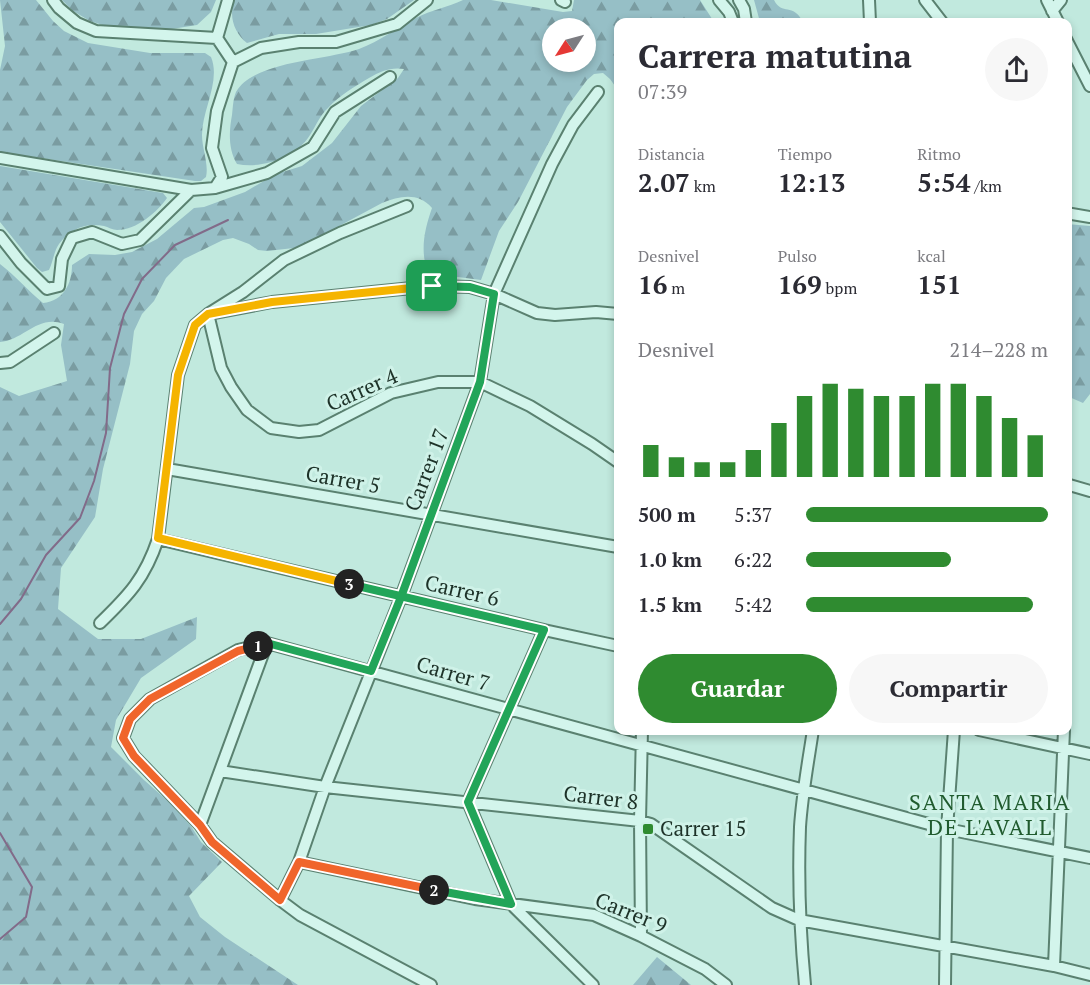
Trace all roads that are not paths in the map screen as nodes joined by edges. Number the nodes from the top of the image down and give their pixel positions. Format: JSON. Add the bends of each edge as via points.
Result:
{"nodes":[{"id":1,"x":52,"y":0,"type":"edge"},
{"id":2,"x":228,"y":0,"type":"edge"},
{"id":3,"x":427,"y":0,"type":"edge"},
{"id":4,"x":719,"y":0,"type":"edge"},
{"id":5,"x":739,"y":0,"type":"edge"},
{"id":6,"x":869,"y":0,"type":"edge"},
{"id":7,"x":925,"y":0,"type":"edge"},
{"id":8,"x":1047,"y":0,"type":"edge"},
{"id":9,"x":1061,"y":0,"type":"edge"},
{"id":10,"x":1052,"y":11,"type":"junction"},
{"id":11,"x":732,"y":18,"type":"edge"},
{"id":12,"x":745,"y":18,"type":"edge"},
{"id":13,"x":870,"y":18,"type":"edge"},
{"id":14,"x":939,"y":18,"type":"edge"},
{"id":15,"x":1056,"y":18,"type":"edge"},
{"id":16,"x":217,"y":38,"type":"junction"},
{"id":17,"x":1072,"y":51,"type":"edge"},
{"id":18,"x":233,"y":62,"type":"junction"},
{"id":19,"x":390,"y":77,"type":"dead end"},
{"id":20,"x":1090,"y":86,"type":"edge"},
{"id":21,"x":598,"y":92,"type":"dead end"},
{"id":22,"x":0,"y":158,"type":"edge"},
{"id":23,"x":215,"y":188,"type":"junction"},
{"id":24,"x":191,"y":190,"type":"junction"},
{"id":25,"x":407,"y":206,"type":"dead end"},
{"id":26,"x":1072,"y":214,"type":"edge"},
{"id":27,"x":1090,"y":217,"type":"edge"},
{"id":28,"x":0,"y":236,"type":"edge"},
{"id":29,"x":494,"y":294,"type":"junction"},
{"id":30,"x":208,"y":314,"type":"junction"},
{"id":31,"x":614,"y":314,"type":"edge"},
{"id":32,"x":54,"y":333,"type":"dead end"},
{"id":33,"x":0,"y":363,"type":"edge"},
{"id":34,"x":480,"y":382,"type":"junction"},
{"id":35,"x":614,"y":459,"type":"edge"},
{"id":36,"x":167,"y":469,"type":"junction"},
{"id":37,"x":1072,"y":486,"type":"edge"},
{"id":38,"x":1090,"y":491,"type":"edge"},
{"id":39,"x":430,"y":515,"type":"junction"},
{"id":40,"x":158,"y":538,"type":"junction"},
{"id":41,"x":614,"y":547,"type":"edge"},
{"id":42,"x":401,"y":597,"type":"junction"},
{"id":43,"x":100,"y":623,"type":"dead end"},
{"id":44,"x":544,"y":630,"type":"junction"},
{"id":45,"x":267,"y":643,"type":"junction"},
{"id":46,"x":614,"y":645,"type":"edge"},
{"id":47,"x":371,"y":671,"type":"junction"},
{"id":48,"x":510,"y":710,"type":"junction"},
{"id":49,"x":642,"y":735,"type":"edge"},
{"id":50,"x":812,"y":735,"type":"edge"},
{"id":51,"x":954,"y":735,"type":"edge"},
{"id":52,"x":1000,"y":735,"type":"edge"},
{"id":53,"x":1064,"y":735,"type":"edge"},
{"id":54,"x":642,"y":745,"type":"junction"},
{"id":55,"x":1064,"y":750,"type":"junction"},
{"id":56,"x":1090,"y":754,"type":"edge"},
{"id":57,"x":220,"y":771,"type":"junction"},
{"id":58,"x":325,"y":787,"type":"junction"},
{"id":59,"x":803,"y":790,"type":"junction"},
{"id":60,"x":468,"y":802,"type":"junction"},
{"id":61,"x":640,"y":821,"type":"junction"},
{"id":62,"x":200,"y":825,"type":"junction"},
{"id":63,"x":947,"y":828,"type":"junction"},
{"id":64,"x":1059,"y":852,"type":"junction"},
{"id":65,"x":1090,"y":858,"type":"edge"},
{"id":66,"x":299,"y":862,"type":"junction"},
{"id":67,"x":280,"y":900,"type":"junction"},
{"id":68,"x":511,"y":904,"type":"junction"},
{"id":69,"x":799,"y":920,"type":"junction"},
{"id":70,"x":641,"y":936,"type":"junction"},
{"id":71,"x":946,"y":945,"type":"junction"},
{"id":72,"x":1054,"y":966,"type":"junction"},
{"id":73,"x":1090,"y":975,"type":"edge"},
{"id":74,"x":431,"y":985,"type":"edge"},
{"id":75,"x":593,"y":985,"type":"edge"},
{"id":76,"x":726,"y":985,"type":"edge"},
{"id":77,"x":805,"y":985,"type":"edge"},
{"id":78,"x":945,"y":985,"type":"edge"}],
"edges":[{"from":1,"to":16,"type":"street","via":[[77,23],[96,31]]},
{"from":2,"to":16,"type":"street"},
{"from":3,"to":18,"type":"street","via":[[397,24],[336,42],[261,48]]},
{"from":4,"to":11,"type":"street"},
{"from":5,"to":12,"type":"street"},
{"from":6,"to":13,"type":"street"},
{"from":7,"to":14,"type":"street"},
{"from":8,"to":10,"type":"street"},
{"from":9,"to":10,"type":"street"},
{"from":10,"to":15,"type":"street"},
{"from":16,"to":18,"type":"street"},
{"from":17,"to":20,"type":"street"},
{"from":18,"to":23,"type":"street","via":[[217,111],[212,148],[222,177]]},
{"from":19,"to":23,"type":"street","via":[[335,112],[313,147],[267,173]]},
{"from":21,"to":29,"type":"street","name":"Carrer 17","via":[[573,125],[552,164]]},
{"from":22,"to":24,"type":"street"},
{"from":23,"to":24,"type":"street"},
{"from":24,"to":28,"type":"street","via":[[140,240],[122,244],[92,232],[72,238],[62,260],[59,286],[47,289]]},
{"from":25,"to":30,"type":"street","via":[[284,260]]},
{"from":26,"to":27,"type":"street"},
{"from":29,"to":30,"type":"street","via":[[470,287],[432,286],[272,302]]},
{"from":29,"to":31,"type":"street","via":[[537,313]]},
{"from":29,"to":34,"type":"street","name":"Carrer 17"},
{"from":30,"to":34,"type":"street","name":"Carrer 4","via":[[221,368],[231,387],[247,410],[272,428],[319,430],[391,393],[438,382]]},
{"from":30,"to":36,"type":"street","via":[[195,325],[178,375]]},
{"from":32,"to":33,"type":"street","via":[[10,362]]},
{"from":34,"to":35,"type":"street","name":"Carrer 4","via":[[530,406]]},
{"from":34,"to":39,"type":"street","name":"Carrer 17"},
{"from":36,"to":39,"type":"street","name":"Carrer 5"},
{"from":36,"to":40,"type":"street"},
{"from":37,"to":38,"type":"street"},
{"from":39,"to":41,"type":"street","name":"Carrer 5"},
{"from":39,"to":42,"type":"street","name":"Carrer 17"},
{"from":40,"to":42,"type":"street","name":"Carrer 6"},
{"from":40,"to":43,"type":"street","via":[[141,579]]},
{"from":42,"to":44,"type":"street","name":"Carrer 6"},
{"from":42,"to":47,"type":"street","name":"Carrer 17"},
{"from":44,"to":46,"type":"street","name":"Carrer 6"},
{"from":44,"to":48,"type":"street"},
{"from":45,"to":47,"type":"street","name":"Carrer 7"},
{"from":45,"to":57,"type":"street"},
{"from":45,"to":62,"type":"street","via":[[238,651],[150,699],[130,719],[123,738],[134,756]]},
{"from":47,"to":48,"type":"street","name":"Carrer 7"},
{"from":47,"to":58,"type":"street","name":"Carrer 17"},
{"from":48,"to":54,"type":"street","name":"Carrer 7"},
{"from":48,"to":60,"type":"street"},
{"from":49,"to":54,"type":"street"},
{"from":50,"to":59,"type":"street"},
{"from":51,"to":63,"type":"street"},
{"from":52,"to":55,"type":"street"},
{"from":53,"to":55,"type":"street"},
{"from":54,"to":59,"type":"street","name":"Carrer 7"},
{"from":54,"to":61,"type":"street"},
{"from":55,"to":56,"type":"street"},
{"from":55,"to":64,"type":"street"},
{"from":57,"to":58,"type":"street","name":"Carrer 8"},
{"from":57,"to":62,"type":"street"},
{"from":58,"to":60,"type":"street","name":"Carrer 8"},
{"from":58,"to":66,"type":"street","name":"Carrer 17"},
{"from":59,"to":63,"type":"street","name":"Carrer 7"},
{"from":59,"to":69,"type":"street"},
{"from":60,"to":61,"type":"street","name":"Carrer 8"},
{"from":60,"to":68,"type":"street"},
{"from":61,"to":69,"type":"street","name":"Carrer 8","via":[[651,824],[772,908]]},
{"from":61,"to":70,"type":"street"},
{"from":62,"to":67,"type":"street","via":[[212,842]]},
{"from":63,"to":64,"type":"street","name":"Carrer 7"},
{"from":63,"to":71,"type":"street"},
{"from":64,"to":65,"type":"street","name":"Carrer 7"},
{"from":64,"to":72,"type":"street"},
{"from":66,"to":67,"type":"street","name":"Carrer 17"},
{"from":66,"to":68,"type":"street","name":"Carrer 9"},
{"from":67,"to":74,"type":"street","via":[[300,915]]},
{"from":68,"to":70,"type":"street","name":"Carrer 9","via":[[594,915]]},
{"from":68,"to":75,"type":"street"},
{"from":69,"to":71,"type":"street","name":"Carrer 8"},
{"from":69,"to":77,"type":"street"},
{"from":70,"to":76,"type":"street","name":"Carrer 9","via":[[705,969]]},
{"from":71,"to":72,"type":"street","name":"Carrer 8"},
{"from":71,"to":78,"type":"street"},
{"from":72,"to":73,"type":"street","name":"Carrer 8"}]}
